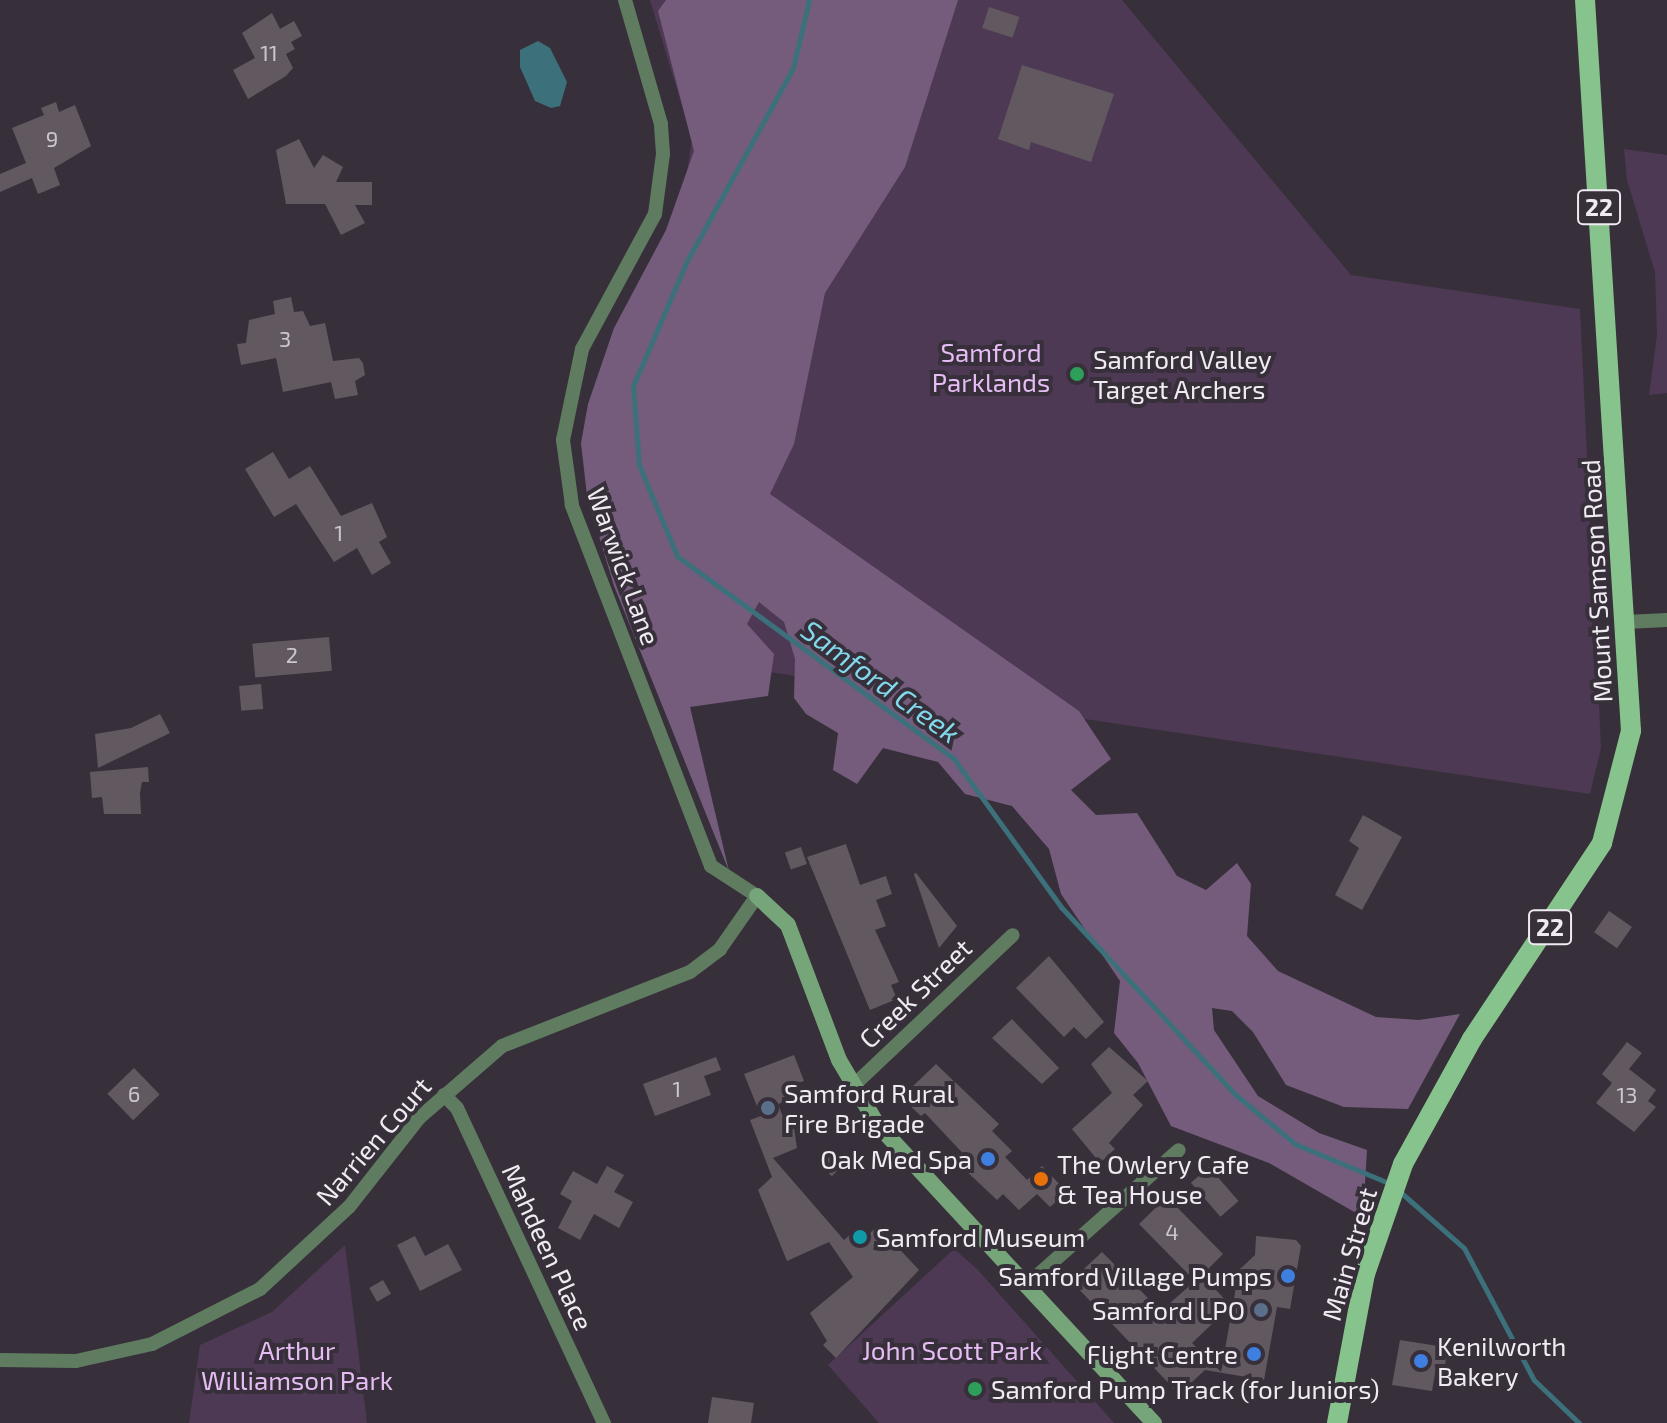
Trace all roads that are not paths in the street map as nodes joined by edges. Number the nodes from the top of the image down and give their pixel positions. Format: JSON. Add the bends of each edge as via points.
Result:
{"nodes":[{"id":1,"x":625,"y":0,"type":"edge"},
{"id":2,"x":1585,"y":0,"type":"edge"},
{"id":3,"x":1667,"y":620,"type":"edge"},
{"id":4,"x":1626,"y":622,"type":"junction"},
{"id":5,"x":757,"y":896,"type":"junction"},
{"id":6,"x":1013,"y":935,"type":"dead end"},
{"id":7,"x":852,"y":1087,"type":"junction"},
{"id":8,"x":444,"y":1095,"type":"junction"},
{"id":9,"x":1434,"y":1107,"type":"joint"},
{"id":10,"x":1179,"y":1150,"type":"dead end"},
{"id":11,"x":1029,"y":1283,"type":"junction"},
{"id":12,"x":0,"y":1360,"type":"edge"},
{"id":13,"x":604,"y":1423,"type":"edge"},
{"id":14,"x":1154,"y":1423,"type":"edge"},
{"id":15,"x":1337,"y":1423,"type":"edge"}],
"edges":[{"from":1,"to":5,"type":"street","name":"Warwick Lane","via":[[661,124],[663,154],[655,214],[635,260],[582,349],[563,440],[572,505],[711,866]]},
{"from":2,"to":4,"type":"main road","name":"Mount Samson Road","number":"22"},
{"from":3,"to":4,"type":"street"},
{"from":4,"to":9,"type":"main road","name":"Mount Samson Road","number":"22","via":[[1631,731],[1602,843]]},
{"from":5,"to":7,"type":"street","via":[[788,925]]},
{"from":5,"to":8,"type":"street","name":"Narrien Court","via":[[720,949],[690,972],[502,1046]]},
{"from":6,"to":7,"type":"street","name":"Creek Street"},
{"from":7,"to":11,"type":"street","via":[[877,1124]]},
{"from":8,"to":12,"type":"street","name":"Narrien Court","via":[[335,1222],[248,1296],[152,1344],[76,1361]]},
{"from":8,"to":13,"type":"street","name":"Mahdeen Place","via":[[457,1108]]},
{"from":9,"to":15,"type":"main road","name":"Main Street","number":"22","via":[[1403,1164],[1381,1223],[1355,1320]]},
{"from":10,"to":11,"type":"street"},
{"from":11,"to":14,"type":"street"}]}
